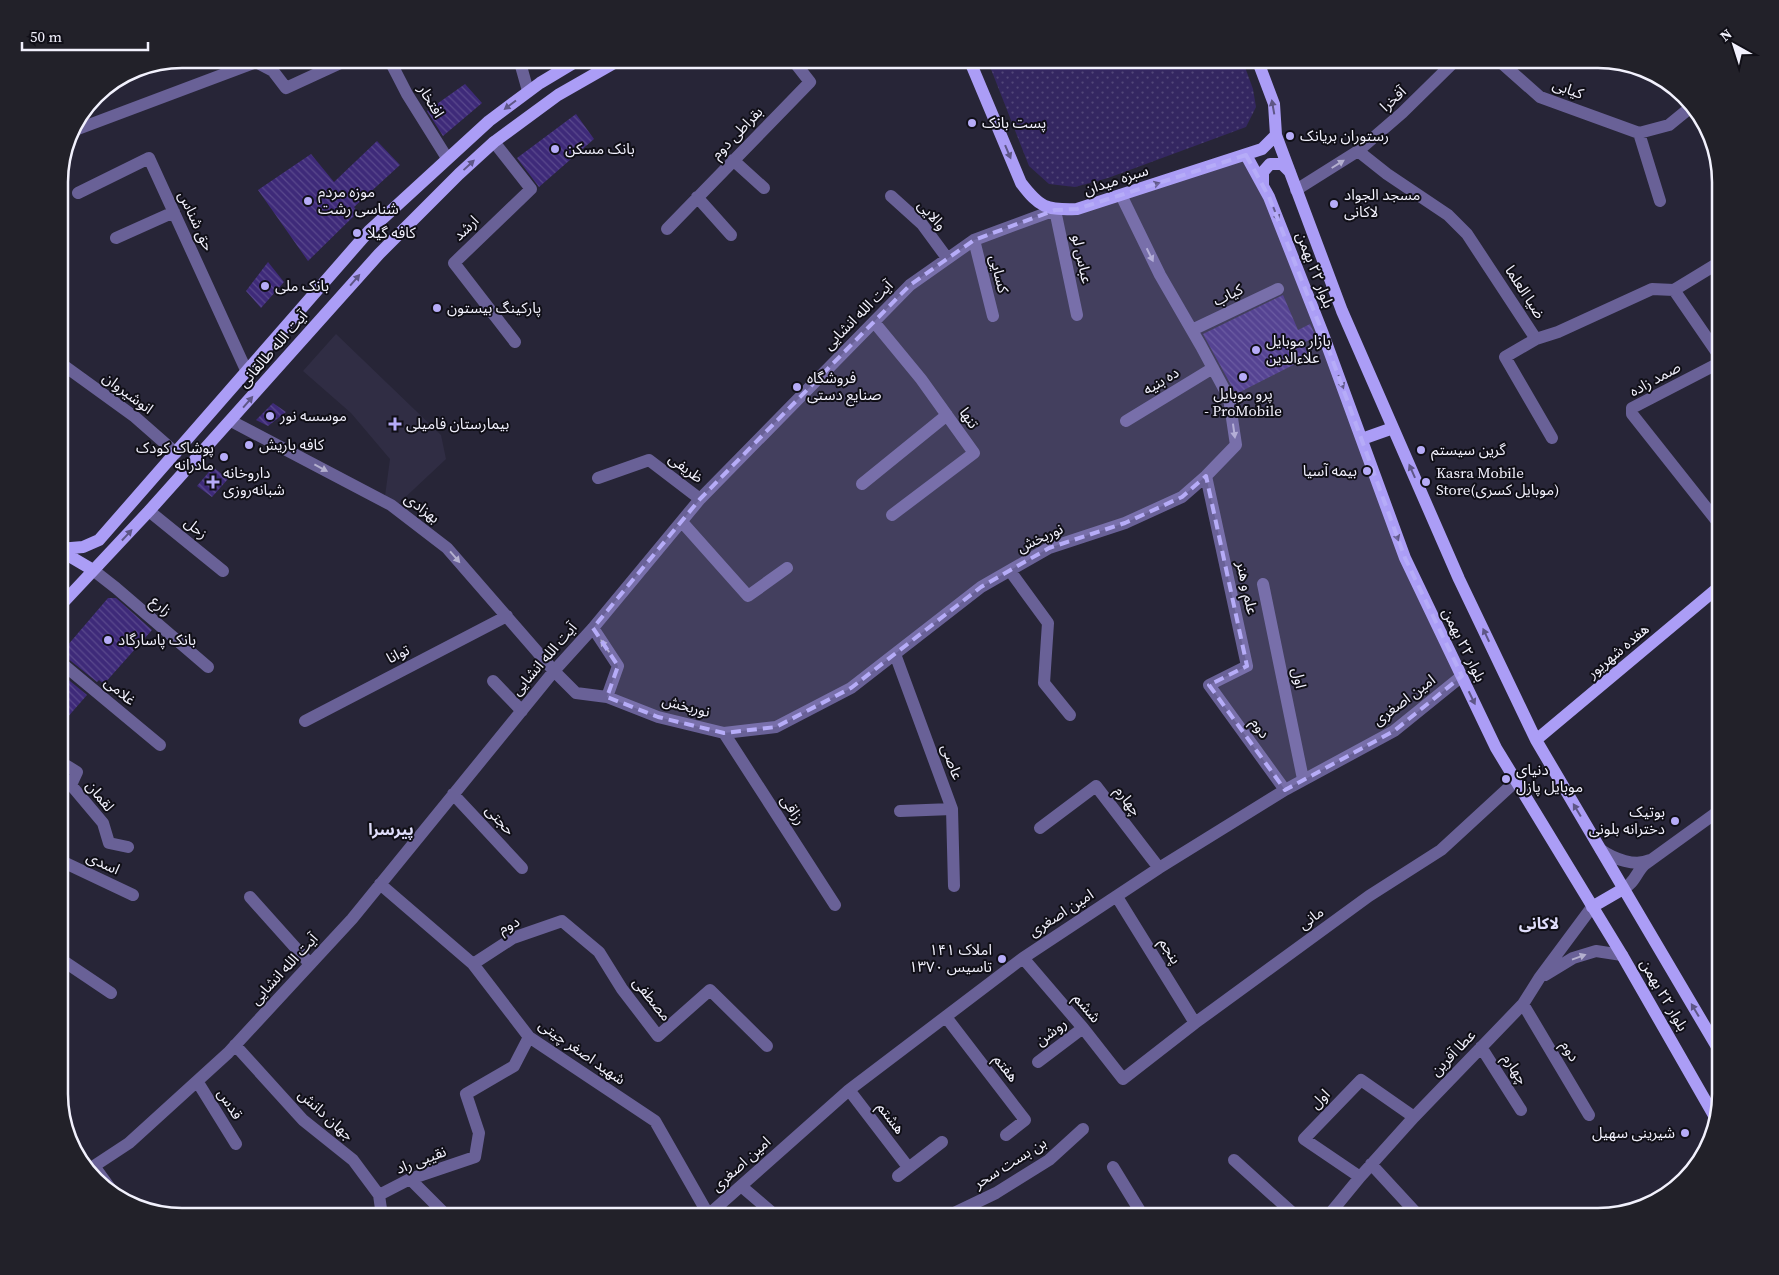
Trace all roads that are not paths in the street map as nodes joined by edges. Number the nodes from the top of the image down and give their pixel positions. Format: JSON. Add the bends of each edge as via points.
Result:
{"nodes":[{"id":1,"x":243,"y":67,"type":"edge"},
{"id":2,"x":265,"y":67,"type":"edge"},
{"id":3,"x":331,"y":67,"type":"edge"},
{"id":4,"x":393,"y":67,"type":"edge"},
{"id":5,"x":521,"y":67,"type":"edge"},
{"id":6,"x":566,"y":67,"type":"edge"},
{"id":7,"x":606,"y":67,"type":"edge"},
{"id":8,"x":798,"y":67,"type":"edge"},
{"id":9,"x":973,"y":67,"type":"edge"},
{"id":10,"x":1260,"y":67,"type":"edge"},
{"id":11,"x":1450,"y":67,"type":"edge"},
{"id":12,"x":1506,"y":67,"type":"edge"},
{"id":13,"x":528,"y":91,"type":"junction"},
{"id":14,"x":1687,"y":111,"type":"edge"},
{"id":15,"x":81,"y":128,"type":"edge"},
{"id":16,"x":1639,"y":133,"type":"junction"},
{"id":17,"x":1276,"y":135,"type":"junction"},
{"id":18,"x":494,"y":142,"type":"junction"},
{"id":19,"x":1358,"y":151,"type":"junction"},
{"id":20,"x":1246,"y":155,"type":"junction"},
{"id":21,"x":447,"y":158,"type":"junction"},
{"id":22,"x":733,"y":160,"type":"junction"},
{"id":23,"x":1290,"y":172,"type":"junction"},
{"id":24,"x":1263,"y":184,"type":"junction"},
{"id":25,"x":764,"y":188,"type":"dead end"},
{"id":26,"x":1296,"y":190,"type":"junction"},
{"id":27,"x":78,"y":193,"type":"dead end"},
{"id":28,"x":1121,"y":195,"type":"junction"},
{"id":29,"x":891,"y":196,"type":"dead end"},
{"id":30,"x":697,"y":197,"type":"junction"},
{"id":31,"x":1660,"y":201,"type":"dead end"},
{"id":32,"x":1055,"y":210,"type":"junction"},
{"id":33,"x":174,"y":212,"type":"junction"},
{"id":34,"x":667,"y":229,"type":"dead end"},
{"id":35,"x":731,"y":235,"type":"dead end"},
{"id":36,"x":116,"y":238,"type":"dead end"},
{"id":37,"x":974,"y":240,"type":"junction"},
{"id":38,"x":947,"y":258,"type":"junction"},
{"id":39,"x":1712,"y":267,"type":"edge"},
{"id":40,"x":1278,"y":289,"type":"dead end"},
{"id":41,"x":1674,"y":290,"type":"junction"},
{"id":42,"x":1076,"y":315,"type":"dead end"},
{"id":43,"x":993,"y":316,"type":"dead end"},
{"id":44,"x":874,"y":322,"type":"junction"},
{"id":45,"x":1192,"y":330,"type":"junction"},
{"id":46,"x":1536,"y":339,"type":"junction"},
{"id":47,"x":515,"y":342,"type":"dead end"},
{"id":48,"x":1712,"y":345,"type":"edge"},
{"id":49,"x":1712,"y":366,"type":"edge"},
{"id":50,"x":68,"y":368,"type":"edge"},
{"id":51,"x":1213,"y":368,"type":"junction"},
{"id":52,"x":246,"y":370,"type":"junction"},
{"id":53,"x":947,"y":415,"type":"junction"},
{"id":54,"x":231,"y":421,"type":"junction"},
{"id":55,"x":1126,"y":422,"type":"dead end"},
{"id":56,"x":1393,"y":428,"type":"junction"},
{"id":57,"x":1552,"y":438,"type":"dead end"},
{"id":58,"x":1362,"y":439,"type":"junction"},
{"id":59,"x":176,"y":453,"type":"junction"},
{"id":60,"x":1206,"y":476,"type":"junction"},
{"id":61,"x":598,"y":478,"type":"dead end"},
{"id":62,"x":862,"y":484,"type":"dead end"},
{"id":63,"x":700,"y":498,"type":"junction"},
{"id":64,"x":149,"y":511,"type":"junction"},
{"id":65,"x":892,"y":515,"type":"dead end"},
{"id":66,"x":1712,"y":515,"type":"edge"},
{"id":67,"x":682,"y":522,"type":"junction"},
{"id":68,"x":68,"y":549,"type":"edge"},
{"id":69,"x":68,"y":555,"type":"edge"},
{"id":70,"x":787,"y":568,"type":"dead end"},
{"id":71,"x":93,"y":570,"type":"junction"},
{"id":72,"x":223,"y":571,"type":"dead end"},
{"id":73,"x":1010,"y":571,"type":"junction"},
{"id":74,"x":1263,"y":584,"type":"dead end"},
{"id":75,"x":68,"y":593,"type":"edge"},
{"id":76,"x":1712,"y":593,"type":"edge"},
{"id":77,"x":507,"y":616,"type":"junction"},
{"id":78,"x":593,"y":628,"type":"junction"},
{"id":79,"x":895,"y":654,"type":"junction"},
{"id":80,"x":208,"y":667,"type":"dead end"},
{"id":81,"x":68,"y":669,"type":"edge"},
{"id":82,"x":554,"y":671,"type":"junction"},
{"id":83,"x":1462,"y":676,"type":"junction"},
{"id":84,"x":493,"y":681,"type":"dead end"},
{"id":85,"x":1209,"y":685,"type":"joint"},
{"id":86,"x":607,"y":697,"type":"junction"},
{"id":87,"x":522,"y":711,"type":"junction"},
{"id":88,"x":1070,"y":715,"type":"dead end"},
{"id":89,"x":305,"y":721,"type":"dead end"},
{"id":90,"x":724,"y":733,"type":"junction"},
{"id":91,"x":1536,"y":740,"type":"junction"},
{"id":92,"x":160,"y":746,"type":"dead end"},
{"id":93,"x":68,"y":766,"type":"edge"},
{"id":94,"x":1303,"y":779,"type":"junction"},
{"id":95,"x":1516,"y":781,"type":"junction"},
{"id":96,"x":1285,"y":790,"type":"junction"},
{"id":97,"x":454,"y":794,"type":"junction"},
{"id":98,"x":952,"y":809,"type":"junction"},
{"id":99,"x":900,"y":811,"type":"dead end"},
{"id":100,"x":1712,"y":816,"type":"edge"},
{"id":101,"x":1040,"y":828,"type":"dead end"},
{"id":102,"x":128,"y":847,"type":"dead end"},
{"id":103,"x":1601,"y":850,"type":"junction"},
{"id":104,"x":1652,"y":859,"type":"junction"},
{"id":105,"x":68,"y":864,"type":"edge"},
{"id":106,"x":522,"y":868,"type":"dead end"},
{"id":107,"x":1159,"y":868,"type":"junction"},
{"id":108,"x":380,"y":884,"type":"junction"},
{"id":109,"x":954,"y":886,"type":"dead end"},
{"id":110,"x":1624,"y":890,"type":"junction"},
{"id":111,"x":134,"y":895,"type":"dead end"},
{"id":112,"x":1117,"y":896,"type":"junction"},
{"id":113,"x":250,"y":897,"type":"dead end"},
{"id":114,"x":835,"y":905,"type":"dead end"},
{"id":115,"x":1592,"y":907,"type":"junction"},
{"id":116,"x":562,"y":921,"type":"joint"},
{"id":117,"x":1622,"y":955,"type":"junction"},
{"id":118,"x":1023,"y":958,"type":"junction"},
{"id":119,"x":68,"y":964,"type":"edge"},
{"id":120,"x":310,"y":964,"type":"junction"},
{"id":121,"x":472,"y":964,"type":"junction"},
{"id":122,"x":1540,"y":978,"type":"junction"},
{"id":123,"x":111,"y":993,"type":"dead end"},
{"id":124,"x":1523,"y":1004,"type":"junction"},
{"id":125,"x":946,"y":1017,"type":"junction"},
{"id":126,"x":1195,"y":1022,"type":"junction"},
{"id":127,"x":1083,"y":1028,"type":"junction"},
{"id":128,"x":530,"y":1037,"type":"junction"},
{"id":129,"x":1712,"y":1038,"type":"edge"},
{"id":130,"x":235,"y":1045,"type":"junction"},
{"id":131,"x":767,"y":1046,"type":"dead end"},
{"id":132,"x":1481,"y":1047,"type":"junction"},
{"id":133,"x":1038,"y":1062,"type":"dead end"},
{"id":134,"x":1123,"y":1079,"type":"joint"},
{"id":135,"x":196,"y":1081,"type":"junction"},
{"id":136,"x":849,"y":1090,"type":"junction"},
{"id":137,"x":1711,"y":1109,"type":"edge"},
{"id":138,"x":1522,"y":1110,"type":"dead end"},
{"id":139,"x":1589,"y":1115,"type":"dead end"},
{"id":140,"x":1414,"y":1118,"type":"junction"},
{"id":141,"x":1083,"y":1130,"type":"dead end"},
{"id":142,"x":1006,"y":1135,"type":"dead end"},
{"id":143,"x":942,"y":1142,"type":"dead end"},
{"id":144,"x":236,"y":1144,"type":"dead end"},
{"id":145,"x":1234,"y":1160,"type":"dead end"},
{"id":146,"x":1371,"y":1164,"type":"junction"},
{"id":147,"x":94,"y":1166,"type":"edge"},
{"id":148,"x":908,"y":1167,"type":"junction"},
{"id":149,"x":1113,"y":1167,"type":"dead end"},
{"id":150,"x":898,"y":1176,"type":"dead end"},
{"id":151,"x":1360,"y":1177,"type":"junction"},
{"id":152,"x":410,"y":1179,"type":"junction"},
{"id":153,"x":741,"y":1186,"type":"junction"},
{"id":154,"x":379,"y":1195,"type":"junction"},
{"id":155,"x":381,"y":1208,"type":"edge"},
{"id":156,"x":439,"y":1208,"type":"edge"},
{"id":157,"x":704,"y":1208,"type":"edge"},
{"id":158,"x":716,"y":1208,"type":"edge"},
{"id":159,"x":767,"y":1208,"type":"edge"},
{"id":160,"x":965,"y":1208,"type":"edge"},
{"id":161,"x":1138,"y":1208,"type":"edge"},
{"id":162,"x":1287,"y":1208,"type":"edge"},
{"id":163,"x":1335,"y":1208,"type":"edge"},
{"id":164,"x":1412,"y":1208,"type":"edge"}],
"edges":[{"from":1,"to":15,"type":"street"},
{"from":2,"to":3,"type":"street","via":[[273,71],[286,88]]},
{"from":4,"to":21,"type":"street","name":"افتخار"},
{"from":5,"to":13,"type":"street"},
{"from":6,"to":13,"type":"main road","name":"آیت الله طالقانی"},
{"from":7,"to":18,"type":"main road","name":"آیت الله طالقانی","via":[[558,95]]},
{"from":8,"to":22,"type":"street","name":"بقراطی دوم","via":[[810,82]]},
{"from":9,"to":32,"type":"main road","one_way":true,"via":[[1021,183],[1035,201]]},
{"from":17,"to":10,"type":"main road","one_way":true,"via":[[1274,104]]},
{"from":11,"to":19,"type":"street","name":"آفخرا"},
{"from":12,"to":16,"type":"street","name":"کیابی","via":[[1540,96]]},
{"from":13,"to":21,"type":"main road","name":"آیت الله طالقانی","one_way":true},
{"from":14,"to":16,"type":"street","via":[[1668,125]]},
{"from":16,"to":31,"type":"street"},
{"from":17,"to":20,"type":"main road","name":"سبزه میدان","via":[[1262,149]]},
{"from":17,"to":23,"type":"main road","name":"بلوار ۲۲ بهمن"},
{"from":18,"to":47,"type":"street","name":"ارشد","via":[[531,188],[454,263]]},
{"from":54,"to":18,"type":"main road","name":"آیت الله طالقانی","one_way":true,"via":[[379,254]]},
{"from":26,"to":19,"type":"street","name":"آفخرا","one_way":true},
{"from":19,"to":46,"type":"street","name":"ضیا العلما","via":[[1448,215],[1467,234]]},
{"from":20,"to":24,"type":"main road","name":"بلوار ۲۲ بهمن"},
{"from":28,"to":20,"type":"main road","name":"سبزه میدان","one_way":true},
{"from":21,"to":52,"type":"main road","name":"آیت الله طالقانی","via":[[369,231]]},
{"from":22,"to":25,"type":"street"},
{"from":22,"to":30,"type":"street","name":"بقراطی دوم"},
{"from":23,"to":24,"type":"main road","via":[[1282,164],[1270,164],[1263,172]]},
{"from":23,"to":26,"type":"main road","name":"بلوار ۲۲ بهمن"},
{"from":24,"to":58,"type":"main road","name":"بلوار ۲۲ بهمن","one_way":true},
{"from":26,"to":56,"type":"main road","name":"بلوار ۲۲ بهمن","via":[[1342,311]]},
{"from":27,"to":33,"type":"street","name":"حق شناس","via":[[149,158]]},
{"from":28,"to":32,"type":"main road","name":"سبزه میدان","via":[[1077,209]]},
{"from":28,"to":45,"type":"street","name":"نوربخش","one_way":true,"via":[[1160,275]]},
{"from":29,"to":38,"type":"street","name":"والایی","via":[[922,224]]},
{"from":30,"to":34,"type":"street","name":"بقراطی دوم"},
{"from":30,"to":35,"type":"street"},
{"from":32,"to":37,"type":"street","name":"آیت الله انشایی"},
{"from":32,"to":42,"type":"street","name":"عباس لو"},
{"from":33,"to":36,"type":"street"},
{"from":33,"to":52,"type":"street","name":"حق شناس"},
{"from":37,"to":38,"type":"street","name":"آیت الله انشایی"},
{"from":37,"to":43,"type":"street","name":"کسایی"},
{"from":38,"to":44,"type":"street","name":"آیت الله انشایی","via":[[910,285]]},
{"from":39,"to":41,"type":"street"},
{"from":40,"to":45,"type":"street","name":"کیاب"},
{"from":41,"to":46,"type":"street","name":"ضیا العلما","via":[[1652,289]]},
{"from":41,"to":48,"type":"street","name":"صمد زاده"},
{"from":44,"to":53,"type":"street","name":"تنها"},
{"from":44,"to":63,"type":"street","name":"آیت الله انشایی"},
{"from":45,"to":51,"type":"street","name":"نوربخش"},
{"from":46,"to":57,"type":"street","via":[[1505,357]]},
{"from":49,"to":66,"type":"street","name":"صمد زاده","via":[[1632,408],[1632,414]]},
{"from":50,"to":59,"type":"street","name":"انوشیروان","via":[[135,416]]},
{"from":51,"to":55,"type":"street","name":"ده بنیه"},
{"from":51,"to":60,"type":"street","name":"نوربخش","one_way":true,"via":[[1229,398],[1236,445]]},
{"from":52,"to":59,"type":"main road","name":"آیت الله طالقانی"},
{"from":53,"to":62,"type":"street"},
{"from":53,"to":65,"type":"street","name":"تنها","via":[[974,454]]},
{"from":54,"to":64,"type":"main road","name":"آیت الله طالقانی"},
{"from":54,"to":77,"type":"street","name":"بهزادی","one_way":true,"via":[[391,505],[447,548]]},
{"from":56,"to":58,"type":"main road"},
{"from":91,"to":56,"type":"main road","name":"بلوار ۲۲ بهمن","one_way":true,"via":[[1459,579]]},
{"from":58,"to":83,"type":"main road","name":"بلوار ۲۲ بهمن","one_way":true,"via":[[1405,558]]},
{"from":59,"to":68,"type":"main road","name":"آیت الله طالقانی","via":[[98,540]]},
{"from":60,"to":73,"type":"street","name":"نوربخش","via":[[1182,497],[1125,523],[1048,548]]},
{"from":60,"to":85,"type":"street","name":"علم و هنر","via":[[1247,666]]},
{"from":61,"to":63,"type":"street","name":"ظریفی","via":[[648,460]]},
{"from":63,"to":67,"type":"street","name":"آیت الله انشایی"},
{"from":71,"to":64,"type":"main road","name":"آیت الله طالقانی","one_way":true},
{"from":64,"to":72,"type":"street","name":"زحل"},
{"from":67,"to":70,"type":"street","via":[[748,596]]},
{"from":67,"to":78,"type":"street","name":"آیت الله انشایی"},
{"from":69,"to":71,"type":"main road"},
{"from":71,"to":75,"type":"main road","name":"آیت الله طالقانی"},
{"from":71,"to":80,"type":"street","name":"زارع"},
{"from":73,"to":79,"type":"street","name":"نوربخش","via":[[981,587]]},
{"from":73,"to":88,"type":"street","via":[[1048,623],[1044,683]]},
{"from":74,"to":94,"type":"street","name":"اول"},
{"from":76,"to":91,"type":"main road","name":"هفده شهریور"},
{"from":77,"to":82,"type":"street","name":"بهزادی"},
{"from":77,"to":89,"type":"street","name":"توانا"},
{"from":78,"to":82,"type":"street","name":"آیت الله انشایی"},
{"from":86,"to":78,"type":"street","one_way":true,"via":[[618,666]]},
{"from":79,"to":90,"type":"street","name":"نوربخش","via":[[851,688],[776,727]]},
{"from":79,"to":98,"type":"street","name":"عاصی"},
{"from":81,"to":92,"type":"street","name":"غلامی"},
{"from":82,"to":86,"type":"street","name":"نوربخش","via":[[576,693]]},
{"from":82,"to":87,"type":"street","name":"آیت الله انشایی"},
{"from":83,"to":94,"type":"street","name":"امین اصغری","via":[[1394,731]]},
{"from":83,"to":95,"type":"main road","name":"بلوار ۲۲ بهمن","one_way":true,"via":[[1496,748]]},
{"from":84,"to":87,"type":"street"},
{"from":85,"to":96,"type":"street","name":"دوم"},
{"from":86,"to":90,"type":"street","name":"نوربخش","via":[[658,717]]},
{"from":87,"to":97,"type":"street","name":"آیت الله انشایی"},
{"from":90,"to":114,"type":"street","name":"رزاقی"},
{"from":103,"to":91,"type":"main road","name":"بلوار ۲۲ بهمن","one_way":true},
{"from":93,"to":102,"type":"street","name":"لقمان","via":[[77,772],[71,785],[103,823],[109,843]]},
{"from":94,"to":96,"type":"street","name":"امین اصغری"},
{"from":95,"to":115,"type":"main road","name":"بلوار ۲۲ بهمن"},
{"from":95,"to":126,"type":"street","name":"مانی","via":[[1441,850],[1369,896]]},
{"from":96,"to":107,"type":"street","name":"امین اصغری"},
{"from":97,"to":106,"type":"street","name":"حجتی"},
{"from":97,"to":108,"type":"street","name":"آیت الله انشایی"},
{"from":98,"to":99,"type":"street"},
{"from":98,"to":109,"type":"street","name":"عاصی"},
{"from":100,"to":104,"type":"street"},
{"from":101,"to":107,"type":"street","name":"چهارم","via":[[1096,786]]},
{"from":103,"to":104,"type":"street","via":[[1626,861],[1642,863]]},
{"from":103,"to":110,"type":"main road","name":"بلوار ۲۲ بهمن"},
{"from":104,"to":110,"type":"street"},
{"from":105,"to":111,"type":"street","name":"اسدی"},
{"from":107,"to":112,"type":"street","name":"امین اصغری"},
{"from":108,"to":120,"type":"street","name":"آیت الله انشایی"},
{"from":108,"to":121,"type":"street","name":"شهید اصغر چیتی"},
{"from":110,"to":115,"type":"main road"},
{"from":129,"to":110,"type":"main road","name":"بلوار ۲۲ بهمن","one_way":true},
{"from":112,"to":118,"type":"street","name":"امین اصغری"},
{"from":112,"to":126,"type":"street","name":"پنجم"},
{"from":113,"to":120,"type":"street"},
{"from":115,"to":117,"type":"main road","name":"بلوار ۲۲ بهمن"},
{"from":115,"to":122,"type":"street","name":"عطا آفرین"},
{"from":116,"to":121,"type":"street","name":"دوم","via":[[513,938]]},
{"from":116,"to":131,"type":"street","name":"مصطفی","via":[[599,952],[658,1036],[710,990]]},
{"from":122,"to":117,"type":"street","one_way":true,"via":[[1573,958],[1596,951]]},
{"from":117,"to":137,"type":"main road","name":"بلوار ۲۲ بهمن"},
{"from":118,"to":125,"type":"street","name":"امین اصغری"},
{"from":118,"to":127,"type":"street","name":"ششم"},
{"from":119,"to":123,"type":"street"},
{"from":120,"to":130,"type":"street","name":"آیت الله انشایی"},
{"from":121,"to":128,"type":"street","name":"شهید اصغر چیتی"},
{"from":122,"to":124,"type":"street","name":"عطا آفرین"},
{"from":124,"to":132,"type":"street","name":"عطا آفرین"},
{"from":124,"to":139,"type":"street","name":"دوم"},
{"from":125,"to":136,"type":"street","name":"امین اصغری"},
{"from":125,"to":142,"type":"street","name":"هفتم","via":[[1025,1120]]},
{"from":126,"to":134,"type":"street","name":"مانی"},
{"from":127,"to":133,"type":"street","name":"روشن"},
{"from":127,"to":134,"type":"street","name":"ششم"},
{"from":128,"to":152,"type":"street","name":"نقیبی راد","via":[[514,1066],[466,1094],[479,1133],[475,1157]]},
{"from":128,"to":157,"type":"street","name":"شهید اصغر چیتی","via":[[655,1121]]},
{"from":130,"to":135,"type":"street","name":"آیت الله انشایی"},
{"from":130,"to":154,"type":"street","name":"جهان دانش","via":[[303,1120],[353,1160]]},
{"from":132,"to":138,"type":"street","name":"چهارم"},
{"from":132,"to":140,"type":"street","name":"عطا آفرین"},
{"from":135,"to":144,"type":"street","name":"قدس"},
{"from":135,"to":147,"type":"street","name":"آیت الله انشایی","via":[[129,1143]]},
{"from":136,"to":148,"type":"street","name":"هشتم"},
{"from":136,"to":153,"type":"street","name":"امین اصغری"},
{"from":140,"to":146,"type":"street","name":"عطا آفرین"},
{"from":140,"to":151,"type":"street","name":"اول","via":[[1361,1080],[1304,1139]]},
{"from":141,"to":160,"type":"street","name":"بن بست سحر","via":[[1049,1160]]},
{"from":143,"to":148,"type":"street"},
{"from":145,"to":162,"type":"street"},
{"from":146,"to":151,"type":"street","name":"عطا آفرین"},
{"from":146,"to":164,"type":"street"},
{"from":148,"to":150,"type":"street"},
{"from":149,"to":161,"type":"street"},
{"from":151,"to":163,"type":"street","name":"عطا آفرین"},
{"from":152,"to":154,"type":"street","name":"نقیبی راد"},
{"from":152,"to":156,"type":"street"},
{"from":153,"to":158,"type":"street","name":"امین اصغری"},
{"from":153,"to":159,"type":"street"},
{"from":154,"to":155,"type":"street","name":"جهان دانش"}]}
